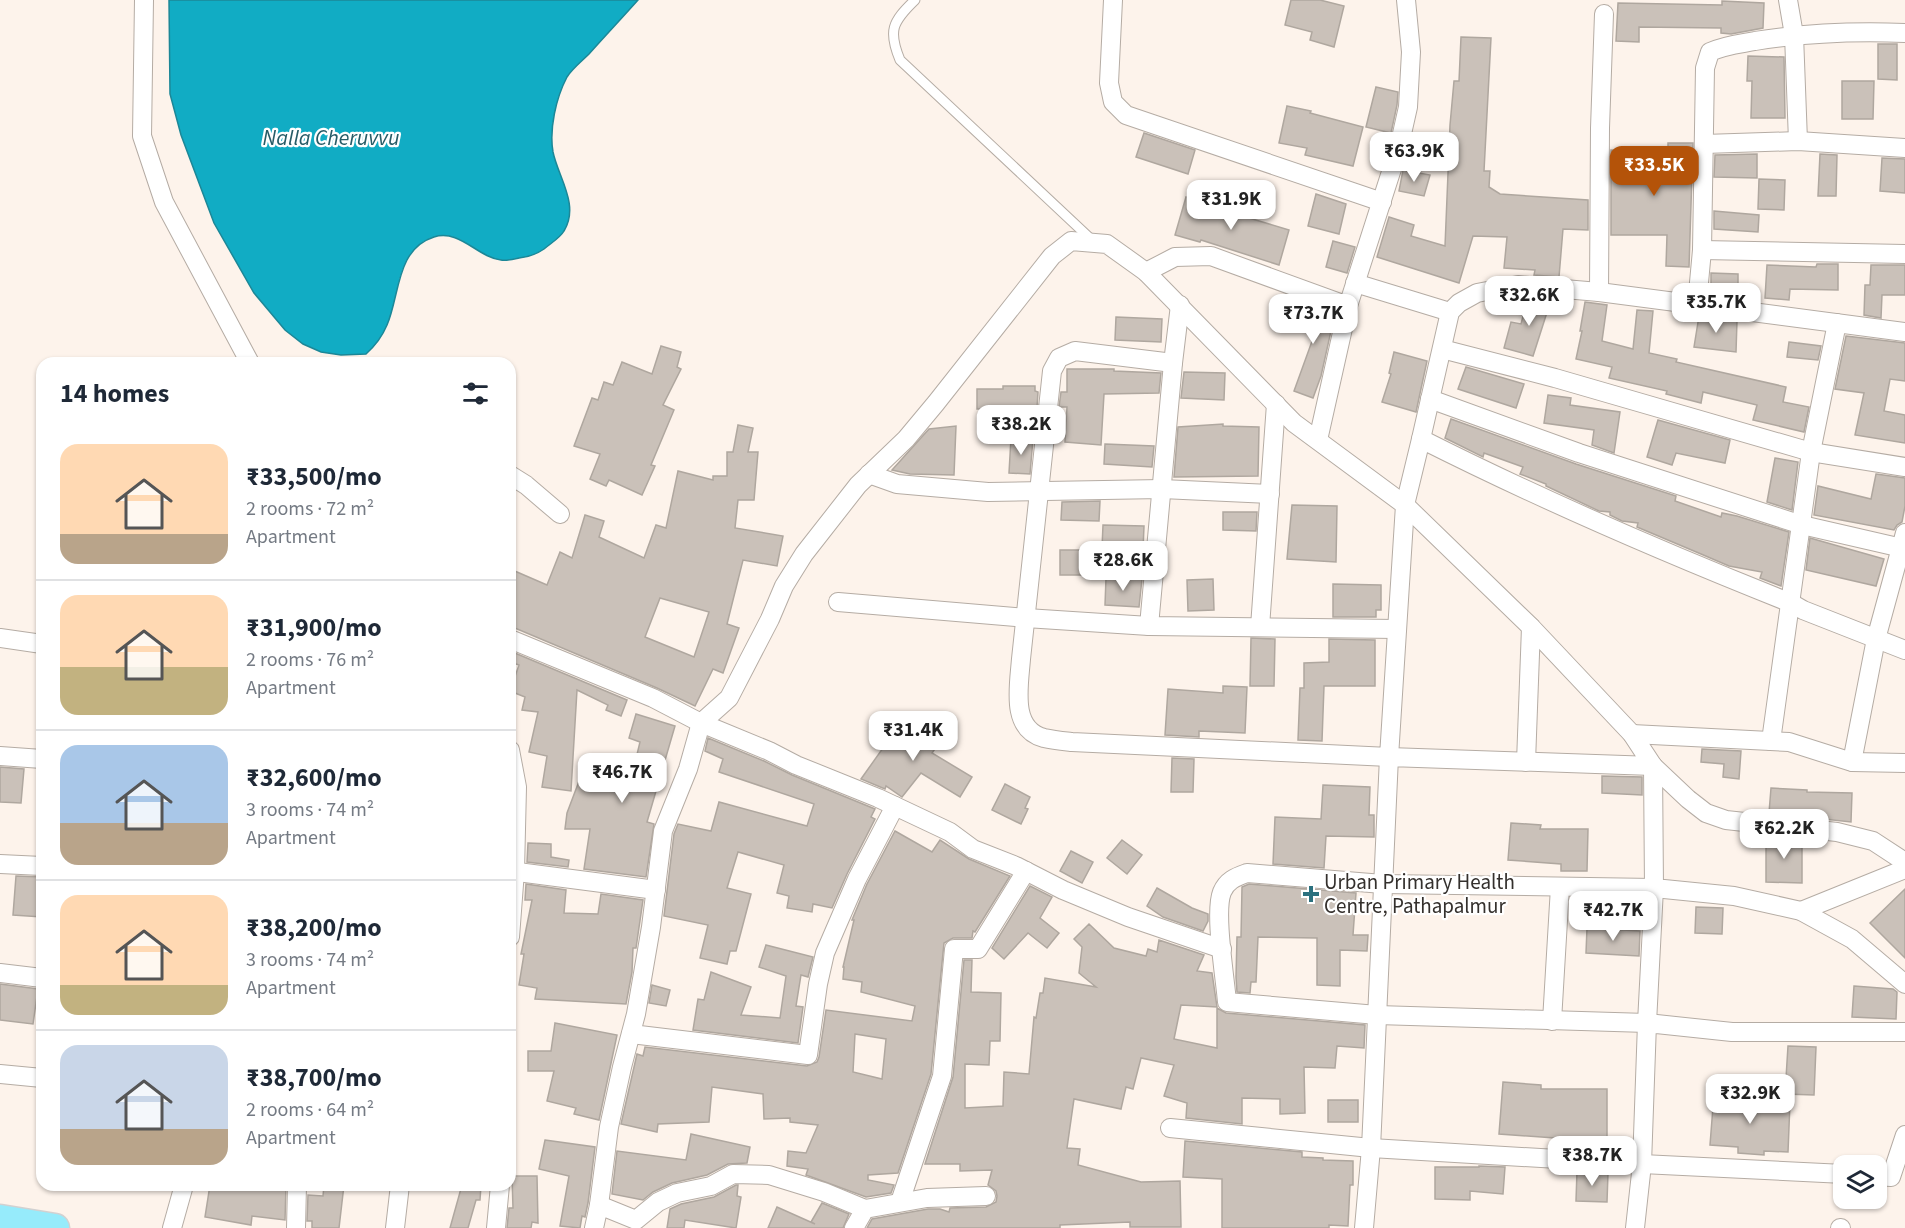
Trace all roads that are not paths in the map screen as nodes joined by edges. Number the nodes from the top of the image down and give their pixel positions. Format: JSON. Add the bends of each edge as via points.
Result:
{"nodes":[{"id":1,"x":144,"y":0,"type":"edge"},
{"id":2,"x":915,"y":0,"type":"edge"},
{"id":3,"x":1113,"y":0,"type":"edge"},
{"id":4,"x":1406,"y":0,"type":"edge"},
{"id":5,"x":1788,"y":0,"type":"edge"},
{"id":6,"x":1604,"y":14,"type":"dead end"},
{"id":7,"x":1905,"y":33,"type":"edge"},
{"id":8,"x":1794,"y":34,"type":"junction"},
{"id":9,"x":1798,"y":141,"type":"junction"},
{"id":10,"x":1704,"y":144,"type":"junction"},
{"id":11,"x":1905,"y":148,"type":"edge"},
{"id":12,"x":1382,"y":202,"type":"junction"},
{"id":13,"x":1095,"y":243,"type":"junction"},
{"id":14,"x":1702,"y":250,"type":"junction"},
{"id":15,"x":1905,"y":254,"type":"edge"},
{"id":16,"x":1146,"y":272,"type":"junction"},
{"id":17,"x":1356,"y":284,"type":"junction"},
{"id":18,"x":1599,"y":292,"type":"junction"},
{"id":19,"x":1696,"y":304,"type":"junction"},
{"id":20,"x":1180,"y":305,"type":"junction"},
{"id":21,"x":1348,"y":306,"type":"junction"},
{"id":22,"x":1450,"y":312,"type":"junction"},
{"id":23,"x":1837,"y":323,"type":"junction"},
{"id":24,"x":1905,"y":332,"type":"edge"},
{"id":25,"x":1442,"y":349,"type":"junction"},
{"id":26,"x":247,"y":357,"type":"edge"},
{"id":27,"x":1173,"y":363,"type":"junction"},
{"id":28,"x":1430,"y":399,"type":"junction"},
{"id":29,"x":1276,"y":404,"type":"junction"},
{"id":30,"x":1421,"y":439,"type":"junction"},
{"id":31,"x":1318,"y":440,"type":"junction"},
{"id":32,"x":1811,"y":452,"type":"junction"},
{"id":33,"x":1905,"y":467,"type":"edge"},
{"id":34,"x":868,"y":474,"type":"junction"},
{"id":35,"x":516,"y":479,"type":"edge"},
{"id":36,"x":1162,"y":489,"type":"junction"},
{"id":37,"x":1041,"y":490,"type":"junction"},
{"id":38,"x":1269,"y":494,"type":"junction"},
{"id":39,"x":1405,"y":505,"type":"junction"},
{"id":40,"x":560,"y":514,"type":"dead end"},
{"id":41,"x":1802,"y":525,"type":"junction"},
{"id":42,"x":1904,"y":541,"type":"edge"},
{"id":43,"x":838,"y":602,"type":"dead end"},
{"id":44,"x":1791,"y":603,"type":"junction"},
{"id":45,"x":1026,"y":618,"type":"junction"},
{"id":46,"x":1149,"y":626,"type":"junction"},
{"id":47,"x":1260,"y":627,"type":"junction"},
{"id":48,"x":1531,"y":627,"type":"junction"},
{"id":49,"x":1397,"y":629,"type":"junction"},
{"id":50,"x":0,"y":638,"type":"edge"},
{"id":51,"x":1876,"y":639,"type":"junction"},
{"id":52,"x":516,"y":642,"type":"edge"},
{"id":53,"x":36,"y":643,"type":"edge"},
{"id":54,"x":1905,"y":650,"type":"edge"},
{"id":55,"x":701,"y":723,"type":"junction"},
{"id":56,"x":1632,"y":734,"type":"junction"},
{"id":57,"x":1771,"y":741,"type":"junction"},
{"id":58,"x":0,"y":756,"type":"edge"},
{"id":59,"x":1389,"y":757,"type":"junction"},
{"id":60,"x":36,"y":759,"type":"edge"},
{"id":61,"x":1526,"y":762,"type":"junction"},
{"id":62,"x":1852,"y":762,"type":"junction"},
{"id":63,"x":1905,"y":763,"type":"edge"},
{"id":64,"x":1653,"y":766,"type":"junction"},
{"id":65,"x":516,"y":782,"type":"edge"},
{"id":66,"x":516,"y":804,"type":"edge"},
{"id":67,"x":895,"y":806,"type":"junction"},
{"id":68,"x":1905,"y":862,"type":"edge"},
{"id":69,"x":0,"y":864,"type":"edge"},
{"id":70,"x":36,"y":866,"type":"edge"},
{"id":71,"x":1905,"y":869,"type":"edge"},
{"id":72,"x":1026,"y":871,"type":"junction"},
{"id":73,"x":516,"y":872,"type":"edge"},
{"id":74,"x":1383,"y":884,"type":"junction"},
{"id":75,"x":1560,"y":887,"type":"junction"},
{"id":76,"x":1654,"y":888,"type":"junction"},
{"id":77,"x":656,"y":890,"type":"junction"},
{"id":78,"x":1801,"y":911,"type":"junction"},
{"id":79,"x":1222,"y":949,"type":"junction"},
{"id":80,"x":0,"y":973,"type":"edge"},
{"id":81,"x":36,"y":977,"type":"edge"},
{"id":82,"x":1903,"y":977,"type":"edge"},
{"id":83,"x":1377,"y":1015,"type":"junction"},
{"id":84,"x":1552,"y":1021,"type":"junction"},
{"id":85,"x":1647,"y":1023,"type":"junction"},
{"id":86,"x":1905,"y":1032,"type":"edge"},
{"id":87,"x":631,"y":1034,"type":"junction"},
{"id":88,"x":0,"y":1074,"type":"edge"},
{"id":89,"x":36,"y":1077,"type":"edge"},
{"id":90,"x":1170,"y":1128,"type":"dead end"},
{"id":91,"x":1905,"y":1135,"type":"edge"},
{"id":92,"x":1371,"y":1148,"type":"junction"},
{"id":93,"x":1642,"y":1164,"type":"junction"},
{"id":94,"x":1833,"y":1173,"type":"edge"},
{"id":95,"x":1887,"y":1177,"type":"edge"},
{"id":96,"x":182,"y":1191,"type":"edge"},
{"id":97,"x":297,"y":1191,"type":"edge"},
{"id":98,"x":399,"y":1191,"type":"edge"},
{"id":99,"x":499,"y":1191,"type":"edge"},
{"id":100,"x":986,"y":1196,"type":"dead end"},
{"id":101,"x":900,"y":1202,"type":"junction"},
{"id":102,"x":599,"y":1205,"type":"junction"},
{"id":103,"x":865,"y":1209,"type":"junction"},
{"id":104,"x":0,"y":1219,"type":"edge"},
{"id":105,"x":55,"y":1228,"type":"edge"},
{"id":106,"x":172,"y":1228,"type":"edge"},
{"id":107,"x":296,"y":1228,"type":"edge"},
{"id":108,"x":395,"y":1228,"type":"edge"},
{"id":109,"x":496,"y":1228,"type":"edge"},
{"id":110,"x":594,"y":1228,"type":"edge"},
{"id":111,"x":854,"y":1228,"type":"edge"},
{"id":112,"x":1364,"y":1228,"type":"edge"},
{"id":113,"x":1635,"y":1228,"type":"edge"}],
"edges":[{"from":1,"to":26,"type":"street","via":[[142,136],[164,202]]},
{"from":2,"to":13,"type":"lane","via":[[894,23],[893,42],[900,60]]},
{"from":3,"to":12,"type":"street","via":[[1109,83],[1113,102],[1126,115]]},
{"from":4,"to":12,"type":"street","via":[[1411,52],[1408,106]]},
{"from":5,"to":8,"type":"street"},
{"from":6,"to":18,"type":"street"},
{"from":7,"to":8,"type":"street"},
{"from":8,"to":9,"type":"street"},
{"from":8,"to":10,"type":"street","via":[[1724,45],[1710,51],[1705,68]]},
{"from":9,"to":10,"type":"street"},
{"from":9,"to":11,"type":"street"},
{"from":10,"to":14,"type":"street"},
{"from":12,"to":17,"type":"street"},
{"from":13,"to":16,"type":"street","via":[[1107,244]]},
{"from":13,"to":34,"type":"street","via":[[1071,241],[1052,256],[906,439]]},
{"from":14,"to":15,"type":"street"},
{"from":14,"to":19,"type":"street"},
{"from":16,"to":20,"type":"street"},
{"from":16,"to":21,"type":"street","via":[[1174,257],[1211,256]]},
{"from":17,"to":21,"type":"street"},
{"from":17,"to":22,"type":"street"},
{"from":18,"to":19,"type":"street"},
{"from":18,"to":22,"type":"street","via":[[1518,285],[1477,292]]},
{"from":19,"to":23,"type":"street"},
{"from":20,"to":27,"type":"street"},
{"from":20,"to":29,"type":"street"},
{"from":21,"to":31,"type":"street"},
{"from":22,"to":25,"type":"street"},
{"from":23,"to":24,"type":"street"},
{"from":23,"to":32,"type":"street"},
{"from":25,"to":28,"type":"street"},
{"from":25,"to":32,"type":"street"},
{"from":27,"to":36,"type":"street"},
{"from":27,"to":37,"type":"street","via":[[1075,351],[1059,358],[1052,371]]},
{"from":28,"to":30,"type":"street"},
{"from":28,"to":41,"type":"street","via":[[1579,453]]},
{"from":29,"to":31,"type":"street"},
{"from":29,"to":38,"type":"street"},
{"from":30,"to":39,"type":"street"},
{"from":30,"to":44,"type":"street","via":[[1596,523]]},
{"from":31,"to":39,"type":"street"},
{"from":32,"to":33,"type":"street"},
{"from":32,"to":41,"type":"street"},
{"from":34,"to":37,"type":"street","via":[[926,488]]},
{"from":34,"to":55,"type":"street","via":[[784,585],[729,698]]},
{"from":35,"to":40,"type":"street"},
{"from":36,"to":37,"type":"street"},
{"from":36,"to":38,"type":"street"},
{"from":36,"to":46,"type":"street"},
{"from":37,"to":45,"type":"street"},
{"from":38,"to":47,"type":"street"},
{"from":39,"to":48,"type":"street"},
{"from":39,"to":49,"type":"street"},
{"from":41,"to":42,"type":"street"},
{"from":41,"to":44,"type":"street"},
{"from":42,"to":51,"type":"street"},
{"from":43,"to":45,"type":"street"},
{"from":44,"to":51,"type":"street"},
{"from":44,"to":57,"type":"street"},
{"from":45,"to":46,"type":"street"},
{"from":45,"to":59,"type":"street","via":[[1018,706],[1026,727],[1042,737],[1072,742]]},
{"from":46,"to":47,"type":"street"},
{"from":47,"to":49,"type":"street"},
{"from":48,"to":56,"type":"street"},
{"from":48,"to":61,"type":"street"},
{"from":49,"to":59,"type":"street"},
{"from":50,"to":53,"type":"street"},
{"from":51,"to":54,"type":"street"},
{"from":51,"to":62,"type":"street"},
{"from":52,"to":55,"type":"street"},
{"from":55,"to":67,"type":"street"},
{"from":55,"to":77,"type":"street","via":[[688,769],[663,831]]},
{"from":56,"to":57,"type":"street"},
{"from":56,"to":64,"type":"street"},
{"from":57,"to":62,"type":"street","via":[[1789,742]]},
{"from":58,"to":60,"type":"street"},
{"from":59,"to":61,"type":"street"},
{"from":59,"to":74,"type":"street"},
{"from":61,"to":64,"type":"street"},
{"from":62,"to":63,"type":"street"},
{"from":64,"to":68,"type":"street","via":[[1706,813],[1726,820],[1873,841]]},
{"from":64,"to":76,"type":"street"},
{"from":65,"to":66,"type":"street"},
{"from":67,"to":72,"type":"street","via":[[950,832],[973,849]]},
{"from":67,"to":87,"type":"street","via":[[825,953],[808,1054]]},
{"from":69,"to":70,"type":"street"},
{"from":71,"to":78,"type":"street"},
{"from":72,"to":79,"type":"street","via":[[1128,917]]},
{"from":72,"to":101,"type":"street","via":[[978,949],[954,949],[942,1076]]},
{"from":73,"to":77,"type":"street"},
{"from":74,"to":75,"type":"street"},
{"from":74,"to":79,"type":"street","via":[[1247,873],[1231,878],[1222,892],[1218,912]]},
{"from":74,"to":83,"type":"street"},
{"from":75,"to":76,"type":"street"},
{"from":75,"to":84,"type":"street"},
{"from":76,"to":78,"type":"street","via":[[1734,896]]},
{"from":76,"to":85,"type":"street"},
{"from":77,"to":87,"type":"street"},
{"from":78,"to":82,"type":"street","via":[[1852,939]]},
{"from":79,"to":83,"type":"street","via":[[1227,1002]]},
{"from":80,"to":81,"type":"street"},
{"from":83,"to":84,"type":"street"},
{"from":83,"to":92,"type":"street"},
{"from":84,"to":85,"type":"street"},
{"from":85,"to":86,"type":"street","via":[[1732,1032]]},
{"from":85,"to":93,"type":"street"},
{"from":87,"to":102,"type":"street","via":[[609,1127]]},
{"from":88,"to":89,"type":"street"},
{"from":90,"to":92,"type":"street"},
{"from":91,"to":95,"type":"street","via":[[1891,1177]]},
{"from":92,"to":93,"type":"street"},
{"from":92,"to":112,"type":"street"},
{"from":93,"to":94,"type":"street"},
{"from":93,"to":113,"type":"street"},
{"from":96,"to":106,"type":"street"},
{"from":97,"to":107,"type":"street"},
{"from":98,"to":108,"type":"street"},
{"from":99,"to":109,"type":"street"},
{"from":100,"to":101,"type":"street"},
{"from":101,"to":103,"type":"street"},
{"from":102,"to":103,"type":"street","via":[[636,1220],[677,1192],[711,1186],[733,1174],[769,1175]]},
{"from":102,"to":110,"type":"street"},
{"from":103,"to":111,"type":"street"},
{"from":104,"to":105,"type":"main road"}]}
